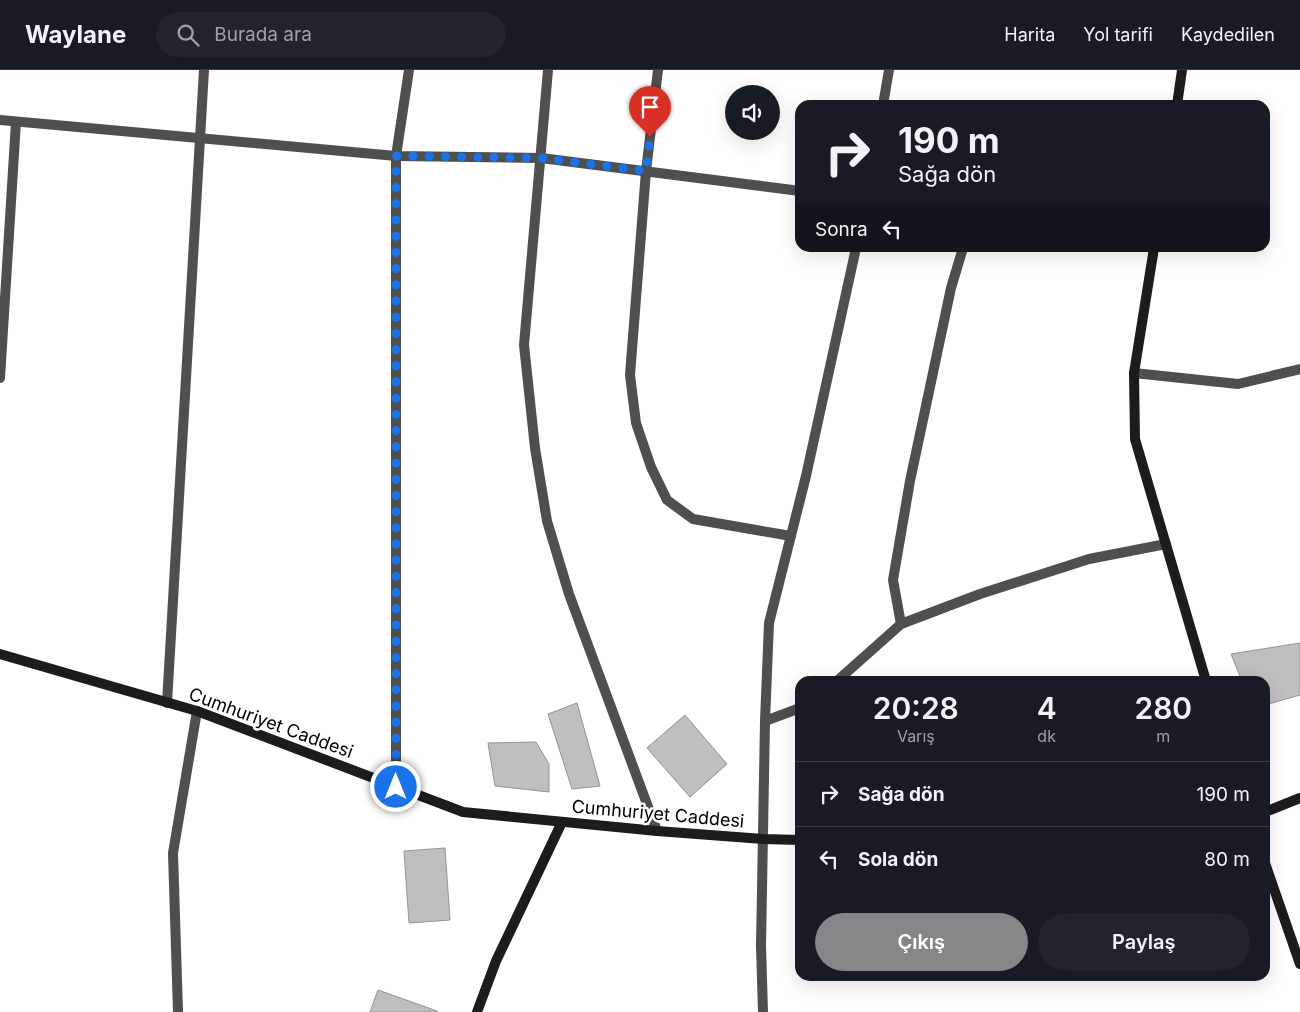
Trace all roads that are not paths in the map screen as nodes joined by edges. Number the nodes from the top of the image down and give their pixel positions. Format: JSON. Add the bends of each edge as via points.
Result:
{"nodes":[{"id":1,"x":204,"y":70,"type":"edge"},
{"id":2,"x":409,"y":70,"type":"edge"},
{"id":3,"x":548,"y":70,"type":"edge"},
{"id":4,"x":658,"y":70,"type":"edge"},
{"id":5,"x":889,"y":70,"type":"edge"},
{"id":6,"x":1182,"y":70,"type":"edge"},
{"id":7,"x":884,"y":100,"type":"edge"},
{"id":8,"x":1178,"y":100,"type":"edge"},
{"id":9,"x":0,"y":120,"type":"edge"},
{"id":10,"x":16,"y":122,"type":"junction"},
{"id":11,"x":199,"y":140,"type":"junction"},
{"id":12,"x":396,"y":156,"type":"junction"},
{"id":13,"x":541,"y":158,"type":"junction"},
{"id":14,"x":646,"y":171,"type":"junction"},
{"id":15,"x":795,"y":190,"type":"edge"},
{"id":16,"x":855,"y":252,"type":"edge"},
{"id":17,"x":962,"y":252,"type":"edge"},
{"id":18,"x":1153,"y":252,"type":"edge"},
{"id":19,"x":1300,"y":369,"type":"edge"},
{"id":20,"x":1134,"y":373,"type":"junction"},
{"id":21,"x":0,"y":378,"type":"edge"},
{"id":22,"x":791,"y":536,"type":"junction"},
{"id":23,"x":1166,"y":544,"type":"junction"},
{"id":24,"x":901,"y":624,"type":"junction"},
{"id":25,"x":0,"y":654,"type":"edge"},
{"id":26,"x":843,"y":676,"type":"edge"},
{"id":27,"x":1205,"y":676,"type":"edge"},
{"id":28,"x":168,"y":703,"type":"junction"},
{"id":29,"x":795,"y":710,"type":"edge"},
{"id":30,"x":197,"y":711,"type":"junction"},
{"id":31,"x":765,"y":720,"type":"junction"},
{"id":32,"x":396,"y":787,"type":"junction"},
{"id":33,"x":1300,"y":798,"type":"edge"},
{"id":34,"x":1270,"y":810,"type":"edge"},
{"id":35,"x":562,"y":822,"type":"junction"},
{"id":36,"x":657,"y":831,"type":"junction"},
{"id":37,"x":762,"y":839,"type":"junction"},
{"id":38,"x":795,"y":840,"type":"edge"},
{"id":39,"x":1270,"y":877,"type":"edge"},
{"id":40,"x":1300,"y":964,"type":"edge"},
{"id":41,"x":178,"y":1012,"type":"edge"},
{"id":42,"x":477,"y":1012,"type":"edge"},
{"id":43,"x":763,"y":1012,"type":"edge"}],
"edges":[{"from":1,"to":11,"type":"street"},
{"from":2,"to":12,"type":"street"},
{"from":3,"to":13,"type":"street"},
{"from":4,"to":14,"type":"street"},
{"from":5,"to":7,"type":"street"},
{"from":6,"to":8,"type":"street"},
{"from":9,"to":10,"type":"street"},
{"from":10,"to":11,"type":"street"},
{"from":10,"to":21,"type":"street"},
{"from":11,"to":12,"type":"street"},
{"from":11,"to":28,"type":"street"},
{"from":12,"to":13,"type":"street"},
{"from":12,"to":32,"type":"street"},
{"from":13,"to":14,"type":"street"},
{"from":13,"to":36,"type":"street","via":[[524,345],[547,521],[569,594]]},
{"from":14,"to":15,"type":"street"},
{"from":14,"to":22,"type":"street","via":[[630,375],[636,423],[651,467],[667,500],[693,519]]},
{"from":16,"to":22,"type":"street"},
{"from":17,"to":24,"type":"street","via":[[951,288],[910,481],[893,580]]},
{"from":18,"to":20,"type":"street"},
{"from":19,"to":20,"type":"street","via":[[1238,384]]},
{"from":20,"to":23,"type":"street","via":[[1135,439]]},
{"from":22,"to":31,"type":"street","via":[[769,623]]},
{"from":23,"to":24,"type":"street","via":[[1089,558]]},
{"from":23,"to":27,"type":"street"},
{"from":24,"to":26,"type":"street"},
{"from":25,"to":28,"type":"street","name":"Cumhuriyet Caddesi"},
{"from":28,"to":30,"type":"street","name":"Cumhuriyet Caddesi"},
{"from":29,"to":31,"type":"street"},
{"from":30,"to":32,"type":"street","name":"Cumhuriyet Caddesi"},
{"from":30,"to":41,"type":"street","via":[[174,853]]},
{"from":31,"to":37,"type":"street"},
{"from":32,"to":35,"type":"street","name":"Cumhuriyet Caddesi","via":[[463,812]]},
{"from":33,"to":34,"type":"street"},
{"from":35,"to":36,"type":"street","name":"Cumhuriyet Caddesi"},
{"from":35,"to":42,"type":"street","via":[[496,961]]},
{"from":36,"to":37,"type":"street","name":"Cumhuriyet Caddesi"},
{"from":37,"to":38,"type":"street","name":"Cumhuriyet Caddesi"},
{"from":37,"to":43,"type":"street"},
{"from":39,"to":40,"type":"street"}]}
